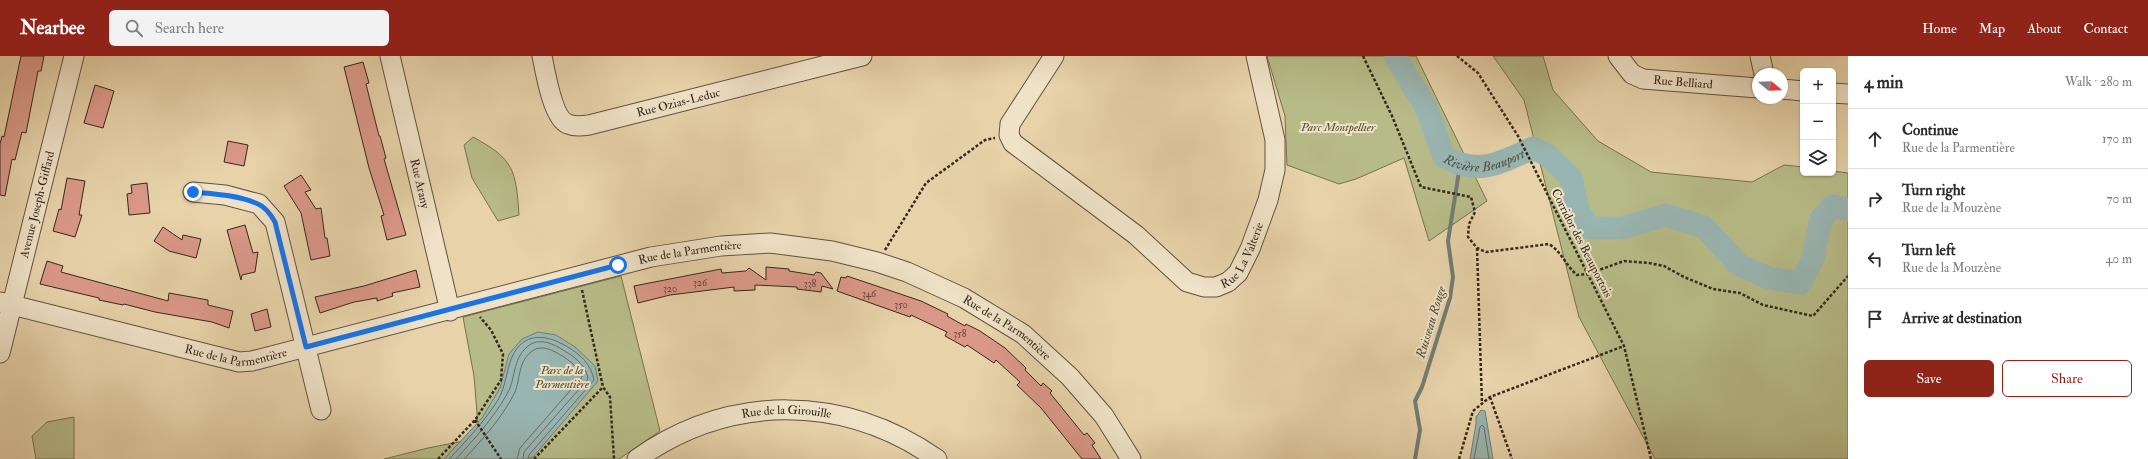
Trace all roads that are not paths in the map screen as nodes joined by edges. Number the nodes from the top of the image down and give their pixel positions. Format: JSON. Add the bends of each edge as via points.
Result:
{"nodes":[{"id":1,"x":74,"y":56,"type":"edge"},
{"id":2,"x":390,"y":56,"type":"edge"},
{"id":3,"x":542,"y":56,"type":"edge"},
{"id":4,"x":862,"y":56,"type":"edge"},
{"id":5,"x":1054,"y":56,"type":"edge"},
{"id":6,"x":1256,"y":56,"type":"edge"},
{"id":7,"x":1618,"y":56,"type":"edge"},
{"id":8,"x":1760,"y":56,"type":"edge"},
{"id":9,"x":1763,"y":68,"type":"edge"},
{"id":10,"x":1752,"y":88,"type":"edge"},
{"id":11,"x":1788,"y":90,"type":"edge"},
{"id":12,"x":1800,"y":91,"type":"edge"},
{"id":13,"x":1836,"y":93,"type":"edge"},
{"id":14,"x":1848,"y":94,"type":"edge"},
{"id":15,"x":193,"y":192,"type":"dead end"},
{"id":16,"x":6,"y":303,"type":"edge"},
{"id":17,"x":450,"y":311,"type":"junction"},
{"id":18,"x":306,"y":347,"type":"junction"},
{"id":19,"x":0,"y":354,"type":"edge"},
{"id":20,"x":321,"y":410,"type":"dead end"},
{"id":21,"x":637,"y":459,"type":"edge"},
{"id":22,"x":937,"y":459,"type":"edge"},
{"id":23,"x":1132,"y":459,"type":"edge"}],
"edges":[{"from":1,"to":16,"type":"street","name":"Avenue Joseph-Giffard"},
{"from":2,"to":17,"type":"street","name":"Rue Arany"},
{"from":3,"to":4,"type":"street","name":"Rue Ozias-Leduc","via":[[559,116],[566,124],[577,126]]},
{"from":5,"to":6,"type":"street","name":"Rue La Valterie","via":[[1010,124],[1009,135],[1013,143],[1136,235],[1187,282],[1204,287],[1216,287],[1228,282],[1241,267],[1268,200],[1275,170],[1275,140]]},
{"from":7,"to":10,"type":"street","name":"Rue Belliard","via":[[1632,74],[1643,79]]},
{"from":8,"to":9,"type":"street"},
{"from":11,"to":12,"type":"street"},
{"from":13,"to":14,"type":"street"},
{"from":15,"to":18,"type":"street","via":[[225,195],[259,204],[268,211],[275,222]]},
{"from":16,"to":18,"type":"street","name":"Rue de la Parmentière","via":[[239,362]]},
{"from":16,"to":19,"type":"street","name":"Avenue Joseph-Giffard"},
{"from":17,"to":18,"type":"street","name":"Rue de la Parmentière"},
{"from":17,"to":23,"type":"street","name":"Rue de la Parmentière","via":[[651,257],[721,246],[770,243],[832,250],[907,272],[964,298],[1023,334],[1070,377],[1104,416]]},
{"from":18,"to":20,"type":"street"},
{"from":21,"to":22,"type":"street","name":"Rue de la Girouille","via":[[668,440],[702,424],[741,412],[789,409],[831,414],[871,423],[919,446]]}]}
